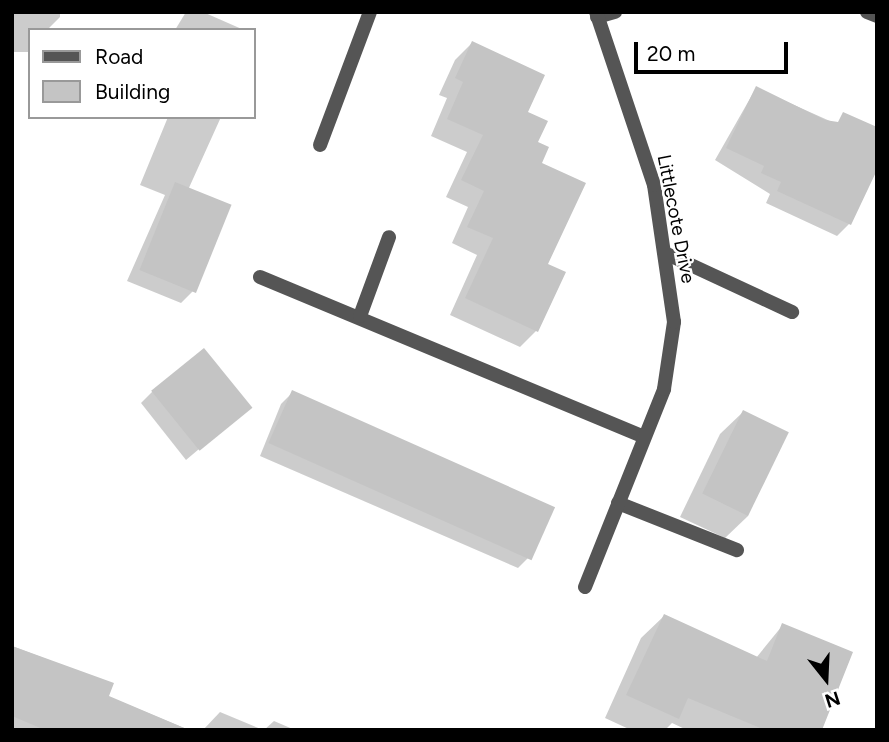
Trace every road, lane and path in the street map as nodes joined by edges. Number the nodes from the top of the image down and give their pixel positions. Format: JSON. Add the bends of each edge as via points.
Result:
{"nodes":[{"id":1,"x":370,"y":12,"type":"edge"},
{"id":2,"x":615,"y":12,"type":"edge"},
{"id":3,"x":867,"y":12,"type":"edge"},
{"id":4,"x":596,"y":14,"type":"edge"},
{"id":5,"x":877,"y":16,"type":"edge"},
{"id":6,"x":320,"y":145,"type":"dead end"},
{"id":7,"x":389,"y":237,"type":"dead end"},
{"id":8,"x":667,"y":254,"type":"junction"},
{"id":9,"x":260,"y":277,"type":"dead end"},
{"id":10,"x":792,"y":312,"type":"dead end"},
{"id":11,"x":360,"y":316,"type":"junction"},
{"id":12,"x":644,"y":437,"type":"junction"},
{"id":13,"x":618,"y":503,"type":"junction"},
{"id":14,"x":737,"y":550,"type":"dead end"},
{"id":15,"x":585,"y":587,"type":"dead end"}],
"edges":[{"from":1,"to":6,"type":"street"},
{"from":2,"to":4,"type":"street"},
{"from":3,"to":5,"type":"street"},
{"from":4,"to":8,"type":"street","name":"Littlecote Drive","via":[[632,110]]},
{"from":7,"to":11,"type":"street"},
{"from":8,"to":10,"type":"street"},
{"from":8,"to":12,"type":"street","name":"Littlecote Drive","via":[[674,322],[664,388]]},
{"from":9,"to":11,"type":"street"},
{"from":11,"to":12,"type":"street"},
{"from":12,"to":13,"type":"street","name":"Littlecote Drive"},
{"from":13,"to":14,"type":"street"},
{"from":13,"to":15,"type":"street","name":"Littlecote Drive"}]}
